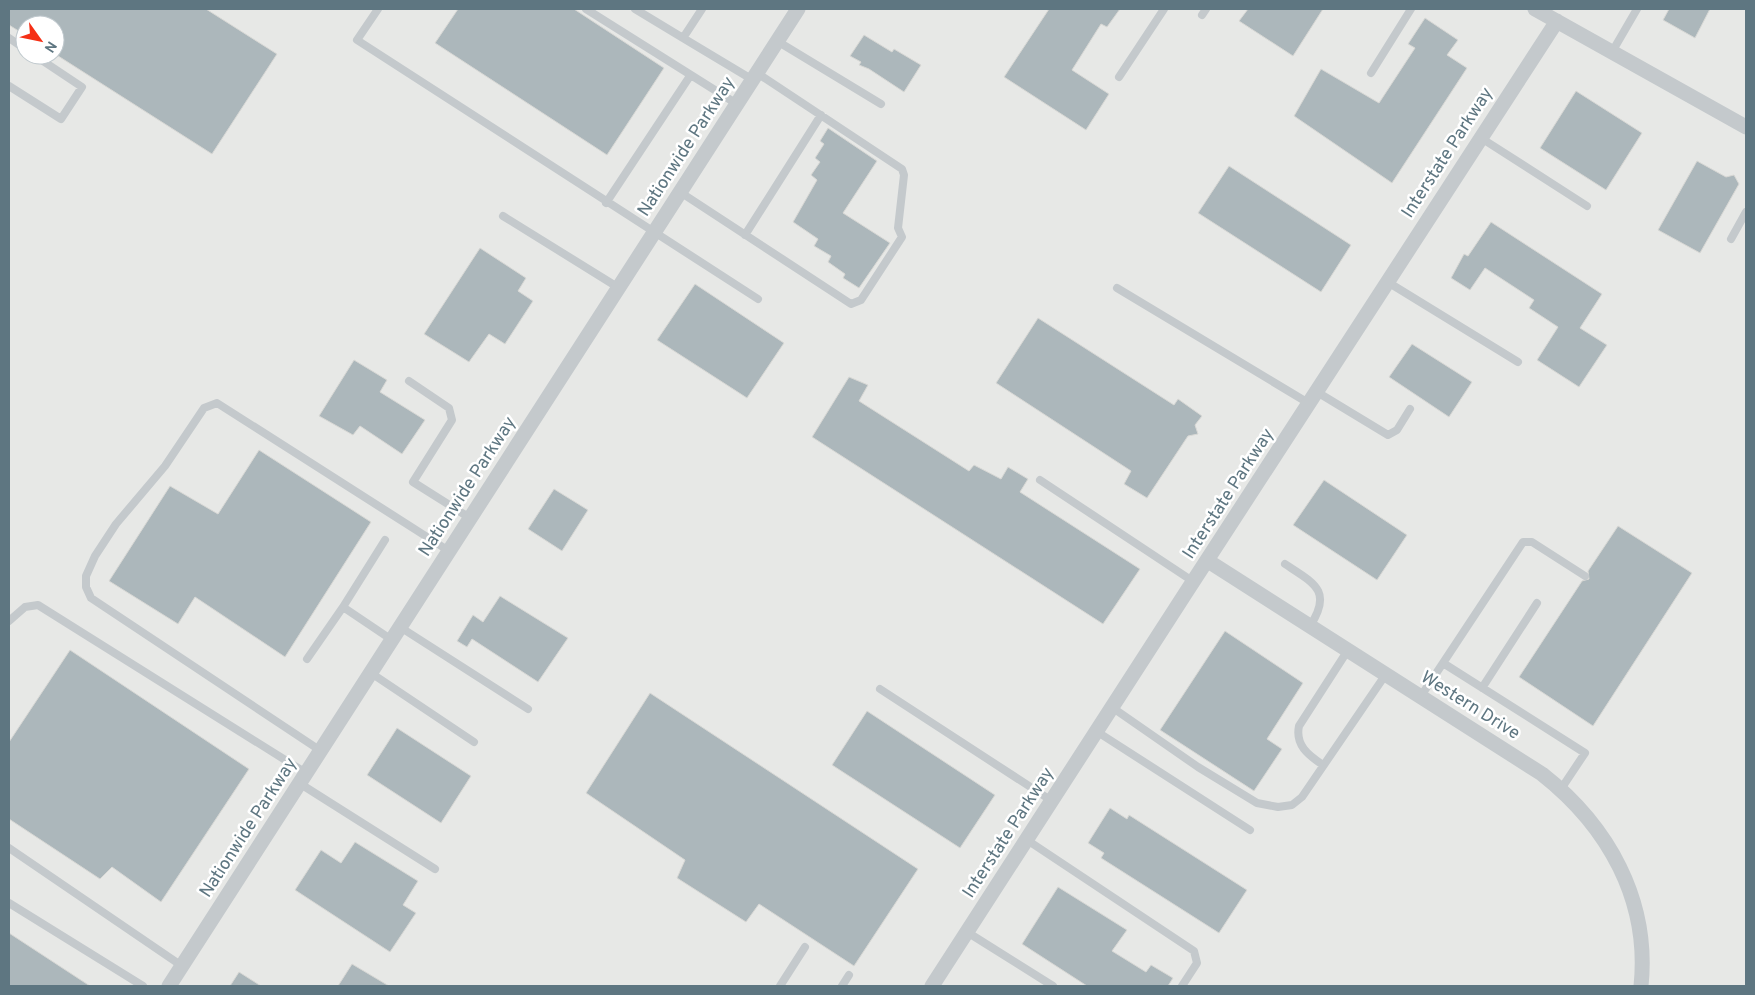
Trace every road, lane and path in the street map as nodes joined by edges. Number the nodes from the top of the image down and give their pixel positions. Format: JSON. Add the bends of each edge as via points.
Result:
{"nodes":[{"id":1,"x":378,"y":9,"type":"edge"},
{"id":2,"x":586,"y":9,"type":"edge"},
{"id":3,"x":635,"y":9,"type":"edge"},
{"id":4,"x":702,"y":9,"type":"edge"},
{"id":5,"x":798,"y":9,"type":"edge"},
{"id":6,"x":1164,"y":9,"type":"edge"},
{"id":7,"x":1411,"y":9,"type":"edge"},
{"id":8,"x":1535,"y":9,"type":"edge"},
{"id":9,"x":1637,"y":9,"type":"edge"},
{"id":10,"x":1554,"y":16,"type":"edge"},
{"id":11,"x":683,"y":38,"type":"junction"},
{"id":12,"x":777,"y":41,"type":"junction"},
{"id":13,"x":1612,"y":52,"type":"junction"},
{"id":14,"x":49,"y":65,"type":"edge"},
{"id":15,"x":1371,"y":73,"type":"dead end"},
{"id":16,"x":690,"y":76,"type":"junction"},
{"id":17,"x":755,"y":76,"type":"junction"},
{"id":18,"x":1119,"y":77,"type":"dead end"},
{"id":19,"x":9,"y":86,"type":"edge"},
{"id":20,"x":737,"y":104,"type":"junction"},
{"id":21,"x":881,"y":104,"type":"dead end"},
{"id":22,"x":821,"y":115,"type":"junction"},
{"id":23,"x":1746,"y":127,"type":"edge"},
{"id":24,"x":1481,"y":138,"type":"junction"},
{"id":25,"x":680,"y":192,"type":"junction"},
{"id":26,"x":606,"y":203,"type":"junction"},
{"id":27,"x":1587,"y":206,"type":"dead end"},
{"id":28,"x":1746,"y":212,"type":"edge"},
{"id":29,"x":503,"y":216,"type":"dead end"},
{"id":30,"x":655,"y":231,"type":"junction"},
{"id":31,"x":745,"y":235,"type":"junction"},
{"id":32,"x":1731,"y":239,"type":"dead end"},
{"id":33,"x":1386,"y":282,"type":"junction"},
{"id":34,"x":619,"y":288,"type":"junction"},
{"id":35,"x":1117,"y":288,"type":"dead end"},
{"id":36,"x":758,"y":298,"type":"dead end"},
{"id":37,"x":1518,"y":362,"type":"dead end"},
{"id":38,"x":409,"y":381,"type":"dead end"},
{"id":39,"x":1313,"y":398,"type":"junction"},
{"id":40,"x":1410,"y":409,"type":"dead end"},
{"id":41,"x":1040,"y":480,"type":"dead end"},
{"id":42,"x":470,"y":518,"type":"junction"},
{"id":43,"x":385,"y":540,"type":"dead end"},
{"id":44,"x":449,"y":551,"type":"junction"},
{"id":45,"x":1208,"y":561,"type":"junction"},
{"id":46,"x":1285,"y":564,"type":"dead end"},
{"id":47,"x":1585,"y":576,"type":"dead end"},
{"id":48,"x":1194,"y":582,"type":"junction"},
{"id":49,"x":1537,"y":603,"type":"dead end"},
{"id":50,"x":343,"y":607,"type":"junction"},
{"id":51,"x":9,"y":621,"type":"edge"},
{"id":52,"x":1310,"y":626,"type":"junction"},
{"id":53,"x":400,"y":627,"type":"junction"},
{"id":54,"x":392,"y":640,"type":"junction"},
{"id":55,"x":1348,"y":650,"type":"junction"},
{"id":56,"x":307,"y":659,"type":"dead end"},
{"id":57,"x":1443,"y":663,"type":"junction"},
{"id":58,"x":371,"y":673,"type":"junction"},
{"id":59,"x":1386,"y":674,"type":"junction"},
{"id":60,"x":1482,"y":688,"type":"junction"},
{"id":61,"x":880,"y":689,"type":"dead end"},
{"id":62,"x":1421,"y":696,"type":"junction"},
{"id":63,"x":1113,"y":708,"type":"junction"},
{"id":64,"x":528,"y":709,"type":"dead end"},
{"id":65,"x":1096,"y":731,"type":"junction"},
{"id":66,"x":474,"y":742,"type":"dead end"},
{"id":67,"x":321,"y":751,"type":"junction"},
{"id":68,"x":1323,"y":765,"type":"junction"},
{"id":69,"x":303,"y":778,"type":"junction"},
{"id":70,"x":1561,"y":789,"type":"junction"},
{"id":71,"x":1052,"y":801,"type":"junction"},
{"id":72,"x":1250,"y":830,"type":"dead end"},
{"id":73,"x":1027,"y":840,"type":"junction"},
{"id":74,"x":9,"y":848,"type":"edge"},
{"id":75,"x":436,"y":869,"type":"dead end"},
{"id":76,"x":9,"y":903,"type":"edge"},
{"id":77,"x":968,"y":932,"type":"junction"},
{"id":78,"x":805,"y":947,"type":"dead end"},
{"id":79,"x":182,"y":966,"type":"junction"},
{"id":80,"x":849,"y":975,"type":"dead end"},
{"id":81,"x":143,"y":986,"type":"edge"},
{"id":82,"x":169,"y":986,"type":"edge"},
{"id":83,"x":780,"y":986,"type":"edge"},
{"id":84,"x":842,"y":986,"type":"edge"},
{"id":85,"x":932,"y":986,"type":"edge"},
{"id":86,"x":1053,"y":986,"type":"edge"},
{"id":87,"x":1182,"y":986,"type":"edge"},
{"id":88,"x":1641,"y":986,"type":"edge"}],
"edges":[{"from":1,"to":26,"type":"lane","via":[[357,40]]},
{"from":2,"to":16,"type":"lane"},
{"from":3,"to":11,"type":"lane"},
{"from":4,"to":11,"type":"lane"},
{"from":5,"to":12,"type":"street","name":"Nationwide Parkway"},
{"from":6,"to":18,"type":"lane"},
{"from":7,"to":15,"type":"lane"},
{"from":8,"to":10,"type":"street"},
{"from":9,"to":13,"type":"lane"},
{"from":10,"to":13,"type":"street"},
{"from":10,"to":24,"type":"street","name":"Interstate Parkway"},
{"from":11,"to":17,"type":"lane"},
{"from":12,"to":17,"type":"street","name":"Nationwide Parkway"},
{"from":12,"to":21,"type":"lane"},
{"from":13,"to":23,"type":"street"},
{"from":14,"to":19,"type":"lane","via":[[82,87],[61,119]]},
{"from":16,"to":20,"type":"lane"},
{"from":16,"to":26,"type":"lane"},
{"from":17,"to":20,"type":"street","name":"Nationwide Parkway"},
{"from":17,"to":22,"type":"lane"},
{"from":20,"to":25,"type":"street","name":"Nationwide Parkway"},
{"from":22,"to":31,"type":"lane"},
{"from":22,"to":31,"type":"lane","via":[[902,169],[898,228],[902,237],[861,300],[852,304]]},
{"from":24,"to":27,"type":"lane"},
{"from":24,"to":33,"type":"street","name":"Interstate Parkway"},
{"from":25,"to":30,"type":"street","name":"Nationwide Parkway"},
{"from":25,"to":31,"type":"lane"},
{"from":26,"to":30,"type":"lane"},
{"from":28,"to":32,"type":"lane"},
{"from":29,"to":34,"type":"lane"},
{"from":30,"to":34,"type":"street","name":"Nationwide Parkway"},
{"from":30,"to":36,"type":"lane"},
{"from":33,"to":37,"type":"lane"},
{"from":33,"to":39,"type":"street","name":"Interstate Parkway"},
{"from":34,"to":42,"type":"street","name":"Nationwide Parkway"},
{"from":35,"to":39,"type":"lane"},
{"from":38,"to":42,"type":"lane","via":[[450,408],[452,420],[413,482]]},
{"from":39,"to":40,"type":"lane","via":[[1388,435],[1397,430]]},
{"from":39,"to":45,"type":"street","name":"Interstate Parkway"},
{"from":41,"to":48,"type":"lane"},
{"from":42,"to":44,"type":"street","name":"Nationwide Parkway"},
{"from":43,"to":50,"type":"lane"},
{"from":44,"to":53,"type":"street","name":"Nationwide Parkway"},
{"from":44,"to":67,"type":"lane","via":[[217,404],[204,408],[165,466],[116,524],[95,556],[86,576],[91,598]]},
{"from":45,"to":48,"type":"street","name":"Interstate Parkway"},
{"from":45,"to":52,"type":"street","name":"Western Drive"},
{"from":46,"to":52,"type":"lane","via":[[1309,579],[1320,594],[1319,612]]},
{"from":47,"to":57,"type":"lane","via":[[1532,542],[1523,542]]},
{"from":48,"to":63,"type":"street","name":"Interstate Parkway"},
{"from":49,"to":60,"type":"lane"},
{"from":50,"to":54,"type":"lane"},
{"from":50,"to":56,"type":"lane"},
{"from":51,"to":69,"type":"lane","via":[[25,607],[38,605],[259,744]]},
{"from":52,"to":55,"type":"street","name":"Western Drive"},
{"from":53,"to":54,"type":"street","name":"Nationwide Parkway"},
{"from":53,"to":64,"type":"lane"},
{"from":54,"to":58,"type":"street","name":"Nationwide Parkway"},
{"from":55,"to":59,"type":"street","name":"Western Drive"},
{"from":55,"to":68,"type":"lane","via":[[1299,726],[1297,736],[1302,747]]},
{"from":57,"to":60,"type":"lane"},
{"from":57,"to":62,"type":"lane"},
{"from":58,"to":66,"type":"lane"},
{"from":58,"to":67,"type":"street","name":"Nationwide Parkway"},
{"from":59,"to":62,"type":"street","name":"Western Drive"},
{"from":59,"to":68,"type":"lane"},
{"from":60,"to":70,"type":"lane","via":[[1585,753]]},
{"from":61,"to":71,"type":"lane"},
{"from":62,"to":70,"type":"street","name":"Western Drive"},
{"from":63,"to":65,"type":"street","name":"Interstate Parkway"},
{"from":63,"to":68,"type":"lane","via":[[1198,768],[1256,802],[1278,807],[1292,805],[1302,797]]},
{"from":65,"to":71,"type":"street","name":"Interstate Parkway"},
{"from":65,"to":72,"type":"lane"},
{"from":67,"to":69,"type":"street","name":"Nationwide Parkway"},
{"from":69,"to":75,"type":"lane"},
{"from":69,"to":79,"type":"street","name":"Nationwide Parkway"},
{"from":70,"to":88,"type":"street","name":"Western Drive","via":[[1584,812],[1618,861],[1630,891],[1641,942]]},
{"from":71,"to":73,"type":"street","name":"Interstate Parkway"},
{"from":73,"to":77,"type":"street","name":"Interstate Parkway"},
{"from":73,"to":87,"type":"lane","via":[[1194,950],[1197,963]]},
{"from":74,"to":79,"type":"lane"},
{"from":76,"to":81,"type":"lane"},
{"from":77,"to":85,"type":"street","name":"Interstate Parkway"},
{"from":77,"to":86,"type":"lane"},
{"from":78,"to":83,"type":"lane"},
{"from":79,"to":82,"type":"street","name":"Nationwide Parkway"},
{"from":80,"to":84,"type":"lane"}]}
